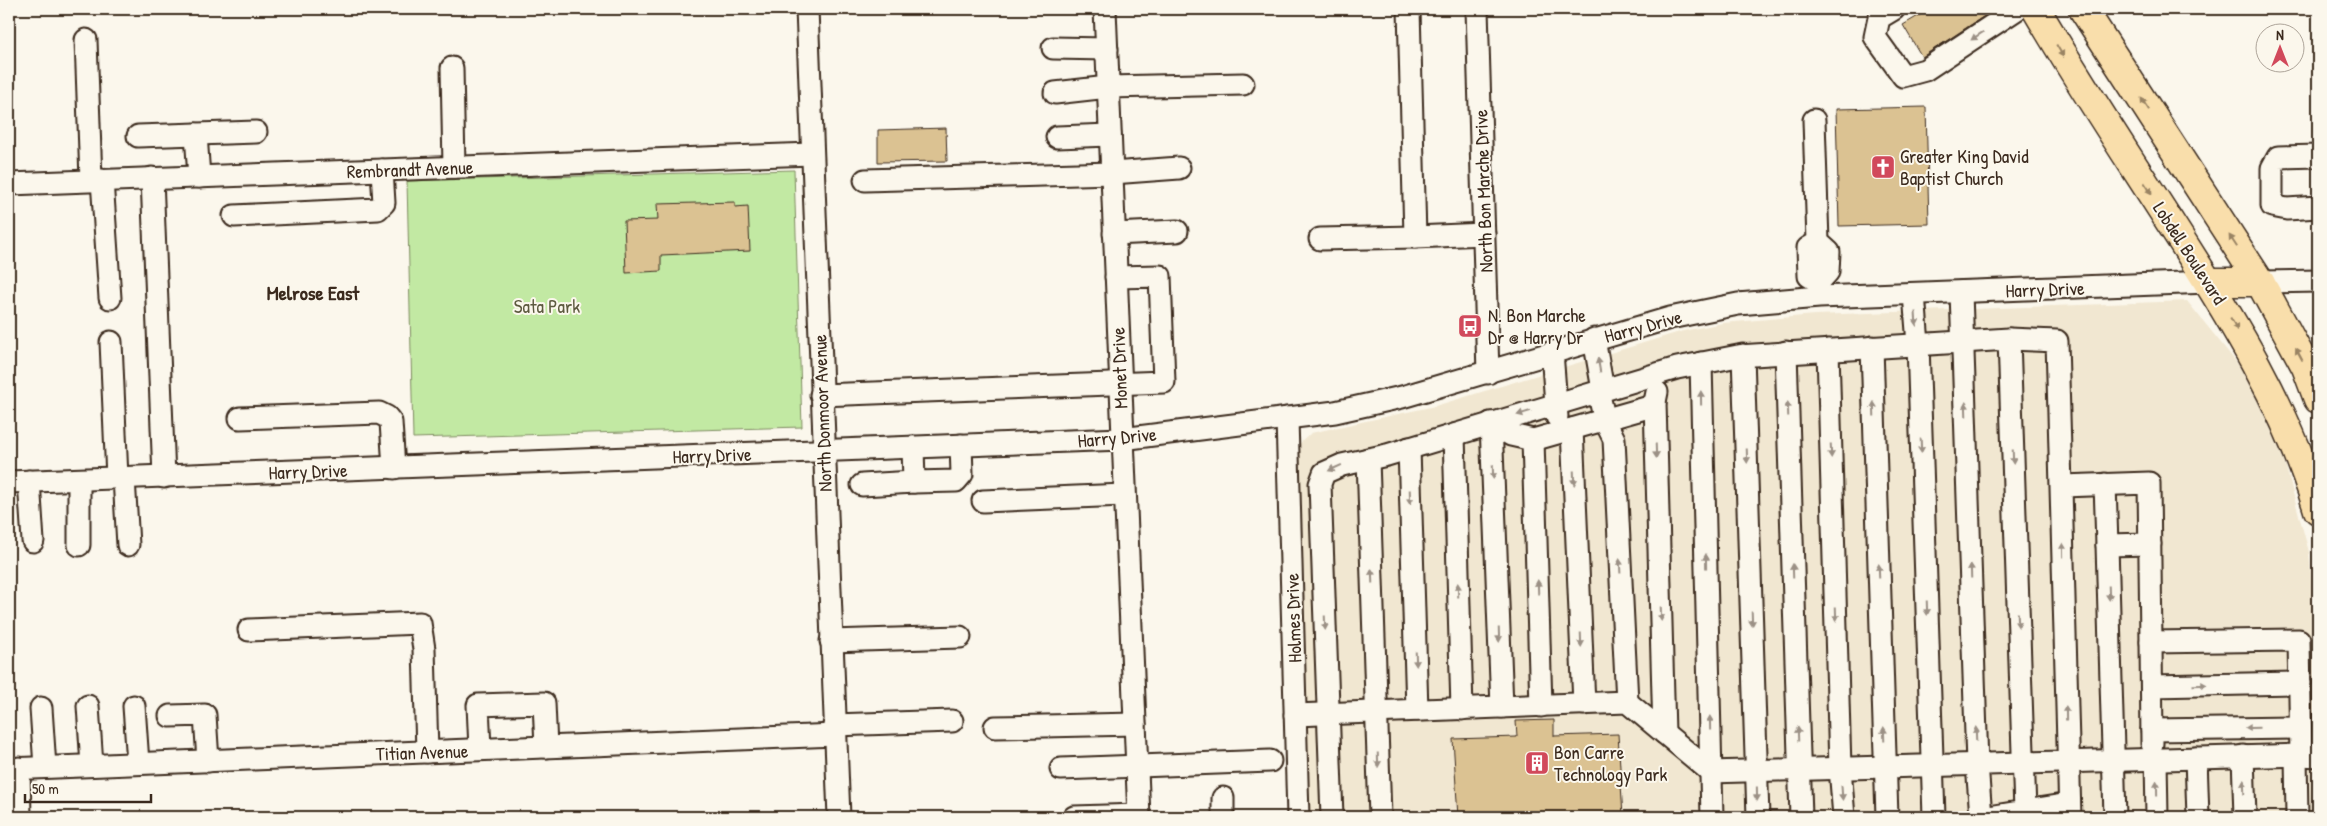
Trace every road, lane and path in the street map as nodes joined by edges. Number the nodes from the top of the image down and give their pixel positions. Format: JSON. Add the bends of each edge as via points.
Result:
{"nodes":[{"id":1,"x":807,"y":9,"type":"edge"},
{"id":2,"x":1106,"y":9,"type":"edge"},
{"id":3,"x":1409,"y":9,"type":"edge"},
{"id":4,"x":1477,"y":9,"type":"edge"},
{"id":5,"x":1894,"y":9,"type":"edge"},
{"id":6,"x":2017,"y":9,"type":"edge"},
{"id":7,"x":2036,"y":9,"type":"edge"},
{"id":8,"x":2082,"y":9,"type":"edge"},
{"id":9,"x":86,"y":40,"type":"dead end"},
{"id":10,"x":1052,"y":48,"type":"dead end"},
{"id":11,"x":1107,"y":49,"type":"junction"},
{"id":12,"x":452,"y":68,"type":"dead end"},
{"id":13,"x":1242,"y":84,"type":"dead end"},
{"id":14,"x":1108,"y":87,"type":"junction"},
{"id":15,"x":1055,"y":93,"type":"dead end"},
{"id":16,"x":1814,"y":120,"type":"dead end"},
{"id":17,"x":256,"y":132,"type":"dead end"},
{"id":18,"x":196,"y":134,"type":"junction"},
{"id":19,"x":1110,"y":135,"type":"junction"},
{"id":20,"x":138,"y":136,"type":"dead end"},
{"id":21,"x":1057,"y":137,"type":"dead end"},
{"id":22,"x":812,"y":154,"type":"junction"},
{"id":23,"x":2318,"y":156,"type":"edge"},
{"id":24,"x":454,"y":167,"type":"junction"},
{"id":25,"x":1179,"y":168,"type":"dead end"},
{"id":26,"x":382,"y":170,"type":"junction"},
{"id":27,"x":1112,"y":174,"type":"junction"},
{"id":28,"x":198,"y":177,"type":"junction"},
{"id":29,"x":152,"y":178,"type":"junction"},
{"id":30,"x":96,"y":180,"type":"junction"},
{"id":31,"x":865,"y":180,"type":"dead end"},
{"id":32,"x":9,"y":184,"type":"edge"},
{"id":33,"x":2318,"y":207,"type":"edge"},
{"id":34,"x":234,"y":216,"type":"dead end"},
{"id":35,"x":1177,"y":231,"type":"dead end"},
{"id":36,"x":1114,"y":234,"type":"junction"},
{"id":37,"x":1484,"y":234,"type":"junction"},
{"id":38,"x":1414,"y":237,"type":"junction"},
{"id":39,"x":1320,"y":239,"type":"dead end"},
{"id":40,"x":1116,"y":277,"type":"junction"},
{"id":41,"x":2318,"y":281,"type":"edge"},
{"id":42,"x":2209,"y":282,"type":"junction"},
{"id":43,"x":2260,"y":282,"type":"junction"},
{"id":44,"x":1819,"y":289,"type":"junction"},
{"id":45,"x":1962,"y":292,"type":"junction"},
{"id":46,"x":1914,"y":294,"type":"junction"},
{"id":47,"x":110,"y":298,"type":"dead end"},
{"id":48,"x":1594,"y":339,"type":"junction"},
{"id":49,"x":2009,"y":339,"type":"junction"},
{"id":50,"x":111,"y":342,"type":"dead end"},
{"id":51,"x":1964,"y":342,"type":"junction"},
{"id":52,"x":1918,"y":344,"type":"junction"},
{"id":53,"x":1872,"y":347,"type":"junction"},
{"id":54,"x":1828,"y":350,"type":"junction"},
{"id":55,"x":1552,"y":352,"type":"junction"},
{"id":56,"x":1786,"y":352,"type":"junction"},
{"id":57,"x":1743,"y":355,"type":"junction"},
{"id":58,"x":1701,"y":363,"type":"junction"},
{"id":59,"x":1488,"y":373,"type":"junction"},
{"id":60,"x":1657,"y":374,"type":"junction"},
{"id":61,"x":1120,"y":384,"type":"junction"},
{"id":62,"x":1601,"y":390,"type":"junction"},
{"id":63,"x":821,"y":395,"type":"junction"},
{"id":64,"x":2318,"y":399,"type":"edge"},
{"id":65,"x":1655,"y":402,"type":"junction"},
{"id":66,"x":1555,"y":404,"type":"junction"},
{"id":67,"x":240,"y":418,"type":"dead end"},
{"id":68,"x":1286,"y":418,"type":"junction"},
{"id":69,"x":1605,"y":421,"type":"junction"},
{"id":70,"x":1491,"y":424,"type":"junction"},
{"id":71,"x":1565,"y":431,"type":"junction"},
{"id":72,"x":1454,"y":435,"type":"junction"},
{"id":73,"x":1122,"y":438,"type":"junction"},
{"id":74,"x":1533,"y":440,"type":"junction"},
{"id":75,"x":961,"y":445,"type":"junction"},
{"id":76,"x":913,"y":447,"type":"junction"},
{"id":77,"x":1409,"y":448,"type":"junction"},
{"id":78,"x":824,"y":450,"type":"junction"},
{"id":79,"x":1368,"y":459,"type":"junction"},
{"id":80,"x":394,"y":468,"type":"junction"},
{"id":81,"x":164,"y":476,"type":"junction"},
{"id":82,"x":121,"y":478,"type":"junction"},
{"id":83,"x":79,"y":480,"type":"junction"},
{"id":84,"x":19,"y":482,"type":"edge"},
{"id":85,"x":914,"y":482,"type":"junction"},
{"id":86,"x":2105,"y":484,"type":"junction"},
{"id":87,"x":862,"y":485,"type":"dead end"},
{"id":88,"x":2062,"y":486,"type":"junction"},
{"id":89,"x":1124,"y":495,"type":"junction"},
{"id":90,"x":983,"y":500,"type":"dead end"},
{"id":91,"x":2318,"y":510,"type":"edge"},
{"id":92,"x":32,"y":541,"type":"dead end"},
{"id":93,"x":2150,"y":544,"type":"junction"},
{"id":94,"x":79,"y":545,"type":"dead end"},
{"id":95,"x":128,"y":545,"type":"dead end"},
{"id":96,"x":2107,"y":545,"type":"junction"},
{"id":97,"x":249,"y":630,"type":"dead end"},
{"id":98,"x":960,"y":637,"type":"dead end"},
{"id":99,"x":831,"y":641,"type":"junction"},
{"id":100,"x":2151,"y":642,"type":"junction"},
{"id":101,"x":2300,"y":684,"type":"junction"},
{"id":102,"x":2152,"y":686,"type":"junction"},
{"id":103,"x":1626,"y":702,"type":"junction"},
{"id":104,"x":1584,"y":704,"type":"junction"},
{"id":105,"x":88,"y":706,"type":"dead end"},
{"id":106,"x":134,"y":706,"type":"dead end"},
{"id":107,"x":1541,"y":706,"type":"junction"},
{"id":108,"x":1502,"y":707,"type":"junction"},
{"id":109,"x":41,"y":708,"type":"dead end"},
{"id":110,"x":1462,"y":709,"type":"junction"},
{"id":111,"x":1417,"y":710,"type":"junction"},
{"id":112,"x":1376,"y":712,"type":"junction"},
{"id":113,"x":1328,"y":714,"type":"junction"},
{"id":114,"x":1296,"y":715,"type":"junction"},
{"id":115,"x":170,"y":716,"type":"dead end"},
{"id":116,"x":952,"y":722,"type":"dead end"},
{"id":117,"x":1135,"y":724,"type":"junction"},
{"id":118,"x":995,"y":727,"type":"dead end"},
{"id":119,"x":2300,"y":728,"type":"junction"},
{"id":120,"x":834,"y":730,"type":"junction"},
{"id":121,"x":2152,"y":730,"type":"junction"},
{"id":122,"x":1664,"y":733,"type":"junction"},
{"id":123,"x":546,"y":747,"type":"junction"},
{"id":124,"x":480,"y":749,"type":"junction"},
{"id":125,"x":426,"y":752,"type":"junction"},
{"id":126,"x":2305,"y":755,"type":"edge"},
{"id":127,"x":2243,"y":756,"type":"junction"},
{"id":128,"x":2196,"y":758,"type":"junction"},
{"id":129,"x":2154,"y":759,"type":"junction"},
{"id":130,"x":2114,"y":760,"type":"junction"},
{"id":131,"x":208,"y":761,"type":"junction"},
{"id":132,"x":1270,"y":761,"type":"dead end"},
{"id":133,"x":2067,"y":762,"type":"junction"},
{"id":134,"x":138,"y":763,"type":"junction"},
{"id":135,"x":2023,"y":763,"type":"junction"},
{"id":136,"x":1977,"y":764,"type":"junction"},
{"id":137,"x":92,"y":765,"type":"junction"},
{"id":138,"x":1932,"y":765,"type":"junction"},
{"id":139,"x":1137,"y":766,"type":"junction"},
{"id":140,"x":45,"y":767,"type":"junction"},
{"id":141,"x":1886,"y":767,"type":"junction"},
{"id":142,"x":14,"y":768,"type":"edge"},
{"id":143,"x":1840,"y":768,"type":"junction"},
{"id":144,"x":1060,"y":769,"type":"dead end"},
{"id":145,"x":1799,"y":769,"type":"junction"},
{"id":146,"x":1757,"y":770,"type":"junction"},
{"id":147,"x":1711,"y":772,"type":"junction"},
{"id":148,"x":2025,"y":811,"type":"junction"},
{"id":149,"x":2069,"y":811,"type":"edge"},
{"id":150,"x":1139,"y":816,"type":"edge"},
{"id":151,"x":20,"y":817,"type":"edge"},
{"id":152,"x":838,"y":817,"type":"edge"},
{"id":153,"x":1074,"y":817,"type":"edge"},
{"id":154,"x":1298,"y":817,"type":"edge"},
{"id":155,"x":1332,"y":817,"type":"edge"},
{"id":156,"x":1380,"y":817,"type":"edge"},
{"id":157,"x":1712,"y":817,"type":"edge"},
{"id":158,"x":1758,"y":817,"type":"edge"},
{"id":159,"x":1801,"y":817,"type":"edge"},
{"id":160,"x":1844,"y":817,"type":"edge"},
{"id":161,"x":1886,"y":817,"type":"edge"},
{"id":162,"x":1934,"y":817,"type":"edge"},
{"id":163,"x":1981,"y":817,"type":"edge"},
{"id":164,"x":1988,"y":817,"type":"edge"},
{"id":165,"x":2115,"y":817,"type":"edge"},
{"id":166,"x":2157,"y":817,"type":"edge"},
{"id":167,"x":2198,"y":817,"type":"edge"},
{"id":168,"x":2246,"y":817,"type":"edge"},
{"id":169,"x":2297,"y":817,"type":"edge"}],
"edges":[{"from":1,"to":22,"type":"street","name":"North Donmoor Avenue"},
{"from":2,"to":11,"type":"street","name":"Monet Drive"},
{"from":3,"to":38,"type":"street"},
{"from":4,"to":37,"type":"street","name":"North Bon Marche Drive"},
{"from":6,"to":5,"type":"street","one_way":true,"via":[[1925,70],[1903,76],[1875,37],[1879,18]]},
{"from":7,"to":42,"type":"main road","name":"Lobdell Boulevard","one_way":true},
{"from":43,"to":8,"type":"main road","one_way":true},
{"from":9,"to":30,"type":"street"},
{"from":10,"to":11,"type":"street"},
{"from":11,"to":14,"type":"street","name":"Monet Drive"},
{"from":12,"to":24,"type":"street"},
{"from":13,"to":14,"type":"street"},
{"from":14,"to":15,"type":"street"},
{"from":14,"to":19,"type":"street","name":"Monet Drive"},
{"from":16,"to":44,"type":"street","via":[[1818,242],[1808,248],[1809,276]]},
{"from":17,"to":18,"type":"street"},
{"from":18,"to":20,"type":"street"},
{"from":18,"to":28,"type":"street"},
{"from":19,"to":21,"type":"street"},
{"from":19,"to":27,"type":"street","name":"Monet Drive"},
{"from":22,"to":24,"type":"street","name":"Rembrandt Avenue"},
{"from":22,"to":63,"type":"street","name":"North Donmoor Avenue"},
{"from":23,"to":33,"type":"street","via":[[2278,157],[2272,168],[2272,206],[2287,209]]},
{"from":24,"to":26,"type":"street","name":"Rembrandt Avenue"},
{"from":25,"to":27,"type":"street"},
{"from":26,"to":28,"type":"street","name":"Rembrandt Avenue"},
{"from":26,"to":34,"type":"street","via":[[384,203],[378,210]]},
{"from":27,"to":31,"type":"street"},
{"from":27,"to":36,"type":"street","name":"Monet Drive"},
{"from":28,"to":29,"type":"street","name":"Rembrandt Avenue"},
{"from":29,"to":30,"type":"street","name":"Rembrandt Avenue"},
{"from":29,"to":81,"type":"street"},
{"from":30,"to":32,"type":"street","name":"Rembrandt Avenue"},
{"from":30,"to":47,"type":"street"},
{"from":35,"to":36,"type":"street"},
{"from":36,"to":40,"type":"street","name":"Monet Drive"},
{"from":37,"to":38,"type":"street"},
{"from":37,"to":59,"type":"street","name":"North Bon Marche Drive"},
{"from":38,"to":39,"type":"street"},
{"from":40,"to":61,"type":"street","name":"Monet Drive"},
{"from":40,"to":61,"type":"street","via":[[1160,276],[1164,382]]},
{"from":41,"to":43,"type":"street"},
{"from":42,"to":43,"type":"main road"},
{"from":42,"to":45,"type":"street","name":"Harry Drive"},
{"from":42,"to":91,"type":"main road","name":"Lobdell Boulevard","one_way":true,"via":[[2273,396],[2293,439]]},
{"from":64,"to":43,"type":"main road","one_way":true,"via":[[2306,367]]},
{"from":44,"to":46,"type":"street","name":"Harry Drive"},
{"from":44,"to":48,"type":"street","name":"Harry Drive","via":[[1709,309]]},
{"from":45,"to":46,"type":"street","name":"Harry Drive"},
{"from":45,"to":51,"type":"street"},
{"from":46,"to":52,"type":"street","one_way":true},
{"from":48,"to":55,"type":"street","name":"Harry Drive"},
{"from":62,"to":48,"type":"street","one_way":true},
{"from":49,"to":51,"type":"street"},
{"from":49,"to":88,"type":"street","via":[[2057,341]]},
{"from":49,"to":135,"type":"street","one_way":true},
{"from":50,"to":82,"type":"street"},
{"from":51,"to":52,"type":"street"},
{"from":136,"to":51,"type":"street","one_way":true},
{"from":52,"to":53,"type":"street"},
{"from":52,"to":138,"type":"street","one_way":true},
{"from":53,"to":54,"type":"street"},
{"from":141,"to":53,"type":"street","one_way":true},
{"from":54,"to":56,"type":"street"},
{"from":54,"to":143,"type":"street","one_way":true},
{"from":55,"to":59,"type":"street","name":"Harry Drive"},
{"from":55,"to":66,"type":"street"},
{"from":56,"to":57,"type":"street"},
{"from":145,"to":56,"type":"street","one_way":true},
{"from":57,"to":58,"type":"street"},
{"from":57,"to":146,"type":"street","one_way":true},
{"from":58,"to":60,"type":"street"},
{"from":147,"to":58,"type":"street","one_way":true},
{"from":59,"to":68,"type":"street","name":"Harry Drive","via":[[1402,398]]},
{"from":60,"to":62,"type":"street"},
{"from":60,"to":65,"type":"street"},
{"from":61,"to":63,"type":"street"},
{"from":61,"to":73,"type":"street","name":"Monet Drive"},
{"from":62,"to":66,"type":"street"},
{"from":62,"to":69,"type":"street"},
{"from":63,"to":78,"type":"street","name":"North Donmoor Avenue"},
{"from":65,"to":69,"type":"street","via":[[1649,407]]},
{"from":65,"to":122,"type":"street","one_way":true},
{"from":66,"to":70,"type":"street","one_way":true},
{"from":66,"to":71,"type":"street"},
{"from":67,"to":80,"type":"street","via":[[379,413],[391,422]]},
{"from":68,"to":73,"type":"street","name":"Harry Drive"},
{"from":68,"to":114,"type":"street","name":"Holmes Drive"},
{"from":69,"to":71,"type":"street"},
{"from":103,"to":69,"type":"street","one_way":true,"via":[[1614,439]]},
{"from":70,"to":72,"type":"street"},
{"from":70,"to":74,"type":"street","via":[[1511,435]]},
{"from":70,"to":108,"type":"street","one_way":true},
{"from":71,"to":74,"type":"street"},
{"from":71,"to":104,"type":"street","one_way":true},
{"from":72,"to":77,"type":"street"},
{"from":110,"to":72,"type":"street","one_way":true},
{"from":73,"to":75,"type":"street","name":"Harry Drive"},
{"from":73,"to":89,"type":"street","name":"Monet Drive"},
{"from":107,"to":74,"type":"street","one_way":true},
{"from":75,"to":76,"type":"street","name":"Harry Drive"},
{"from":75,"to":85,"type":"street","via":[[962,474],[956,481]]},
{"from":76,"to":78,"type":"street","name":"Harry Drive"},
{"from":76,"to":85,"type":"street"},
{"from":77,"to":79,"type":"street"},
{"from":77,"to":111,"type":"street","one_way":true},
{"from":78,"to":80,"type":"street","name":"Harry Drive"},
{"from":78,"to":99,"type":"street","name":"North Donmoor Avenue"},
{"from":112,"to":79,"type":"street","one_way":true},
{"from":79,"to":113,"type":"street","one_way":true,"via":[[1342,464],[1324,473],[1320,484]]},
{"from":80,"to":81,"type":"street","name":"Harry Drive"},
{"from":81,"to":82,"type":"street","name":"Harry Drive"},
{"from":82,"to":83,"type":"street","name":"Harry Drive"},
{"from":82,"to":95,"type":"street"},
{"from":83,"to":84,"type":"street","name":"Harry Drive"},
{"from":83,"to":94,"type":"street"},
{"from":84,"to":92,"type":"street"},
{"from":85,"to":87,"type":"street"},
{"from":86,"to":88,"type":"street"},
{"from":86,"to":93,"type":"street","via":[[2149,483]]},
{"from":86,"to":96,"type":"street"},
{"from":133,"to":88,"type":"street","one_way":true},
{"from":89,"to":90,"type":"street"},
{"from":89,"to":117,"type":"street","name":"Monet Drive"},
{"from":93,"to":96,"type":"street"},
{"from":93,"to":100,"type":"street"},
{"from":96,"to":130,"type":"street","one_way":true},
{"from":97,"to":125,"type":"street","via":[[420,623],[424,649]]},
{"from":98,"to":99,"type":"street"},
{"from":99,"to":120,"type":"street","name":"North Donmoor Avenue"},
{"from":100,"to":101,"type":"street","via":[[2299,640]]},
{"from":100,"to":102,"type":"street"},
{"from":102,"to":101,"type":"street","one_way":true},
{"from":101,"to":119,"type":"street"},
{"from":102,"to":121,"type":"street"},
{"from":103,"to":104,"type":"street"},
{"from":103,"to":122,"type":"street"},
{"from":104,"to":107,"type":"street"},
{"from":105,"to":137,"type":"street"},
{"from":106,"to":134,"type":"street"},
{"from":107,"to":108,"type":"street"},
{"from":108,"to":110,"type":"street"},
{"from":109,"to":140,"type":"street"},
{"from":110,"to":111,"type":"street"},
{"from":111,"to":112,"type":"street"},
{"from":112,"to":113,"type":"street"},
{"from":112,"to":156,"type":"street","one_way":true},
{"from":113,"to":114,"type":"street"},
{"from":113,"to":155,"type":"street"},
{"from":114,"to":154,"type":"street","name":"Holmes Drive"},
{"from":115,"to":131,"type":"street","via":[[205,715]]},
{"from":116,"to":120,"type":"street","name":"Titian Avenue"},
{"from":117,"to":118,"type":"street"},
{"from":117,"to":139,"type":"street","name":"Monet Drive"},
{"from":119,"to":121,"type":"street","one_way":true},
{"from":119,"to":126,"type":"street"},
{"from":120,"to":123,"type":"street","name":"Titian Avenue"},
{"from":120,"to":152,"type":"street","name":"North Donmoor Avenue"},
{"from":121,"to":129,"type":"street"},
{"from":122,"to":147,"type":"street"},
{"from":123,"to":124,"type":"street","name":"Titian Avenue"},
{"from":123,"to":124,"type":"street","via":[[544,703],[478,705]]},
{"from":124,"to":125,"type":"street","name":"Titian Avenue"},
{"from":125,"to":131,"type":"street","name":"Titian Avenue"},
{"from":126,"to":127,"type":"street"},
{"from":126,"to":169,"type":"street"},
{"from":127,"to":128,"type":"street"},
{"from":168,"to":127,"type":"street","one_way":true},
{"from":128,"to":129,"type":"street"},
{"from":128,"to":167,"type":"street"},
{"from":129,"to":130,"type":"street"},
{"from":166,"to":129,"type":"street","one_way":true},
{"from":130,"to":133,"type":"street"},
{"from":130,"to":165,"type":"street"},
{"from":131,"to":134,"type":"street","name":"Titian Avenue"},
{"from":132,"to":139,"type":"street"},
{"from":133,"to":135,"type":"street"},
{"from":133,"to":149,"type":"street"},
{"from":134,"to":137,"type":"street","name":"Titian Avenue"},
{"from":135,"to":136,"type":"street"},
{"from":135,"to":148,"type":"street"},
{"from":136,"to":138,"type":"street"},
{"from":136,"to":163,"type":"street"},
{"from":137,"to":140,"type":"street","name":"Titian Avenue"},
{"from":138,"to":141,"type":"street"},
{"from":138,"to":162,"type":"street"},
{"from":139,"to":144,"type":"street"},
{"from":139,"to":150,"type":"street","name":"Monet Drive"},
{"from":140,"to":142,"type":"street","name":"Titian Avenue"},
{"from":141,"to":143,"type":"street"},
{"from":141,"to":161,"type":"street"},
{"from":142,"to":151,"type":"street"},
{"from":143,"to":145,"type":"street"},
{"from":143,"to":160,"type":"street","one_way":true},
{"from":145,"to":146,"type":"street"},
{"from":145,"to":159,"type":"street"},
{"from":146,"to":147,"type":"street"},
{"from":146,"to":158,"type":"street","one_way":true},
{"from":147,"to":157,"type":"street"},
{"from":148,"to":149,"type":"street"},
{"from":148,"to":164,"type":"street"},
{"from":150,"to":153,"type":"street"}]}
